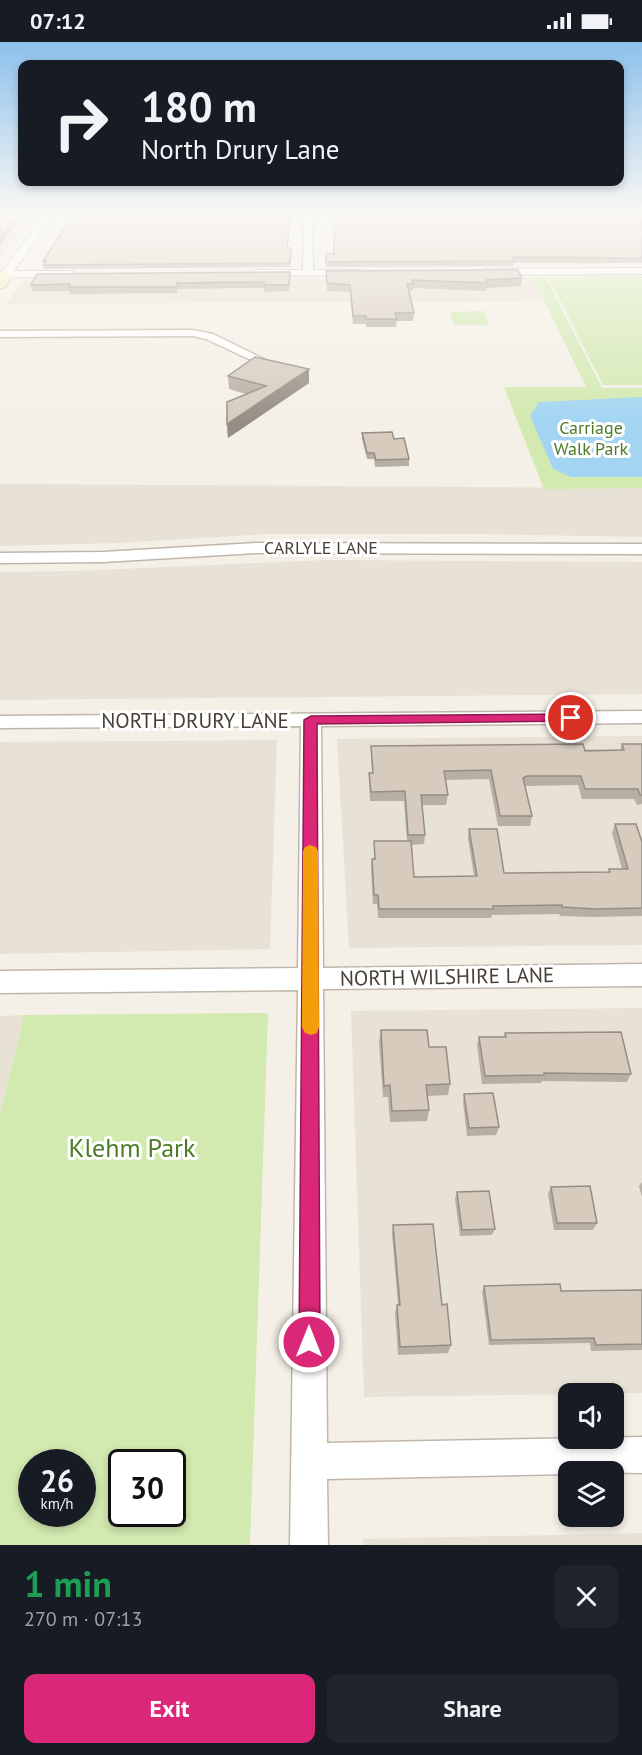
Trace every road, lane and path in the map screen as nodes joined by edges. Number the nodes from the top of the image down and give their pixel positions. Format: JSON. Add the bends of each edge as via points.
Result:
{"nodes":[{"id":1,"x":0,"y":334,"type":"edge"},
{"id":2,"x":270,"y":365,"type":"edge"},
{"id":3,"x":642,"y":549,"type":"edge"},
{"id":4,"x":0,"y":558,"type":"edge"},
{"id":5,"x":642,"y":717,"type":"edge"},
{"id":6,"x":311,"y":720,"type":"junction"},
{"id":7,"x":0,"y":722,"type":"edge"},
{"id":8,"x":642,"y":975,"type":"edge"},
{"id":9,"x":310,"y":978,"type":"junction"},
{"id":10,"x":0,"y":982,"type":"edge"},
{"id":11,"x":642,"y":1455,"type":"edge"},
{"id":12,"x":309,"y":1461,"type":"junction"},
{"id":13,"x":309,"y":1545,"type":"edge"}],
"edges":[{"from":1,"to":2,"type":"street","via":[[193,333],[209,336]]},
{"from":3,"to":4,"type":"street","name":"CARLYLE LANE","via":[[256,548],[103,557]]},
{"from":5,"to":6,"type":"street","name":"NORTH DRURY LANE"},
{"from":6,"to":7,"type":"street","name":"NORTH DRURY LANE"},
{"from":6,"to":9,"type":"street"},
{"from":8,"to":9,"type":"street","name":"NORTH WILSHIRE LANE"},
{"from":9,"to":10,"type":"street","name":"NORTH WILSHIRE LANE"},
{"from":9,"to":12,"type":"street"},
{"from":11,"to":12,"type":"street"},
{"from":12,"to":13,"type":"street"}]}
